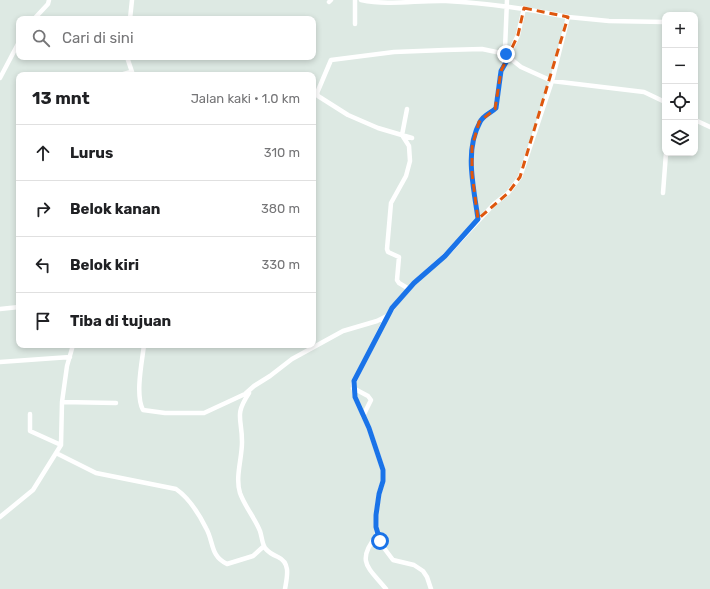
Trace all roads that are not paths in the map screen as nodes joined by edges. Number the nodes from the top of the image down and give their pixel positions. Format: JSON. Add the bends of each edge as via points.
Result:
{"nodes":[{"id":1,"x":49,"y":0,"type":"edge"},
{"id":2,"x":132,"y":0,"type":"edge"},
{"id":3,"x":355,"y":0,"type":"edge"},
{"id":4,"x":361,"y":0,"type":"edge"},
{"id":5,"x":507,"y":0,"type":"edge"},
{"id":6,"x":508,"y":7,"type":"junction"},
{"id":7,"x":524,"y":8,"type":"junction"},
{"id":8,"x":37,"y":16,"type":"edge"},
{"id":9,"x":130,"y":16,"type":"edge"},
{"id":10,"x":568,"y":17,"type":"junction"},
{"id":11,"x":662,"y":22,"type":"edge"},
{"id":12,"x":355,"y":24,"type":"dead end"},
{"id":13,"x":16,"y":48,"type":"edge"},
{"id":14,"x":507,"y":55,"type":"junction"},
{"id":15,"x":128,"y":60,"type":"edge"},
{"id":16,"x":132,"y":72,"type":"edge"},
{"id":17,"x":0,"y":78,"type":"edge"},
{"id":18,"x":552,"y":81,"type":"junction"},
{"id":19,"x":662,"y":101,"type":"edge"},
{"id":20,"x":407,"y":109,"type":"dead end"},
{"id":21,"x":698,"y":121,"type":"edge"},
{"id":22,"x":710,"y":127,"type":"edge"},
{"id":23,"x":402,"y":135,"type":"junction"},
{"id":24,"x":412,"y":138,"type":"dead end"},
{"id":25,"x":666,"y":156,"type":"edge"},
{"id":26,"x":663,"y":193,"type":"dead end"},
{"id":27,"x":478,"y":219,"type":"junction"},
{"id":28,"x":409,"y":289,"type":"junction"},
{"id":29,"x":16,"y":307,"type":"edge"},
{"id":30,"x":0,"y":309,"type":"edge"},
{"id":31,"x":387,"y":316,"type":"junction"},
{"id":32,"x":316,"y":346,"type":"edge"},
{"id":33,"x":72,"y":348,"type":"edge"},
{"id":34,"x":144,"y":348,"type":"edge"},
{"id":35,"x":312,"y":348,"type":"edge"},
{"id":36,"x":70,"y":357,"type":"junction"},
{"id":37,"x":0,"y":362,"type":"edge"},
{"id":38,"x":353,"y":388,"type":"junction"},
{"id":39,"x":250,"y":391,"type":"junction"},
{"id":40,"x":62,"y":402,"type":"junction"},
{"id":41,"x":116,"y":402,"type":"dead end"},
{"id":42,"x":30,"y":414,"type":"dead end"},
{"id":43,"x":363,"y":416,"type":"junction"},
{"id":44,"x":61,"y":444,"type":"junction"},
{"id":45,"x":56,"y":453,"type":"junction"},
{"id":46,"x":0,"y":517,"type":"edge"},
{"id":47,"x":377,"y":534,"type":"junction"},
{"id":48,"x":264,"y":546,"type":"junction"},
{"id":49,"x":285,"y":589,"type":"edge"},
{"id":50,"x":386,"y":589,"type":"edge"},
{"id":51,"x":431,"y":589,"type":"edge"}],
"edges":[{"from":1,"to":8,"type":"street"},
{"from":2,"to":9,"type":"street"},
{"from":3,"to":12,"type":"street"},
{"from":4,"to":6,"type":"street","via":[[391,4],[445,1]]},
{"from":5,"to":6,"type":"street"},
{"from":6,"to":7,"type":"street"},
{"from":6,"to":14,"type":"street","via":[[504,40]]},
{"from":7,"to":10,"type":"street"},
{"from":7,"to":14,"type":"street","via":[[518,35]]},
{"from":10,"to":11,"type":"street","via":[[621,22]]},
{"from":10,"to":18,"type":"street"},
{"from":13,"to":17,"type":"street"},
{"from":14,"to":18,"type":"street","via":[[525,69]]},
{"from":14,"to":23,"type":"street","via":[[486,49],[445,50],[394,52],[331,60],[318,96],[348,115]]},
{"from":14,"to":27,"type":"street","via":[[501,71],[496,108],[479,122],[472,147],[472,174]]},
{"from":15,"to":16,"type":"street"},
{"from":18,"to":19,"type":"street","via":[[648,94]]},
{"from":18,"to":27,"type":"street","via":[[520,177],[508,193]]},
{"from":20,"to":23,"type":"street"},
{"from":21,"to":22,"type":"street"},
{"from":23,"to":24,"type":"street"},
{"from":23,"to":28,"type":"street","via":[[409,146],[410,161],[406,176],[390,203],[387,249],[399,258],[397,280]]},
{"from":25,"to":26,"type":"street"},
{"from":27,"to":28,"type":"street","via":[[449,252]]},
{"from":28,"to":31,"type":"street"},
{"from":29,"to":30,"type":"street"},
{"from":31,"to":32,"type":"street","via":[[343,331]]},
{"from":31,"to":38,"type":"street","via":[[354,381]]},
{"from":33,"to":36,"type":"street"},
{"from":34,"to":39,"type":"street","via":[[140,396],[143,410],[200,414]]},
{"from":35,"to":39,"type":"street"},
{"from":36,"to":37,"type":"street"},
{"from":36,"to":40,"type":"street"},
{"from":38,"to":43,"type":"street"},
{"from":38,"to":43,"type":"street","via":[[370,398],[371,402]]},
{"from":39,"to":48,"type":"street","via":[[239,410],[242,438],[238,484],[246,508],[260,531]]},
{"from":40,"to":41,"type":"street"},
{"from":40,"to":44,"type":"street"},
{"from":42,"to":44,"type":"street","via":[[30,431]]},
{"from":43,"to":47,"type":"street","via":[[383,475],[377,506]]},
{"from":44,"to":45,"type":"street"},
{"from":45,"to":46,"type":"street","via":[[33,490]]},
{"from":45,"to":48,"type":"street","via":[[96,473],[176,489],[184,494],[207,528],[214,553],[220,561],[227,564],[236,562],[253,556]]},
{"from":47,"to":50,"type":"street","via":[[367,554],[367,566]]},
{"from":47,"to":51,"type":"street","via":[[393,560],[414,565],[423,571]]},
{"from":48,"to":49,"type":"street","via":[[272,555],[286,563]]}]}
